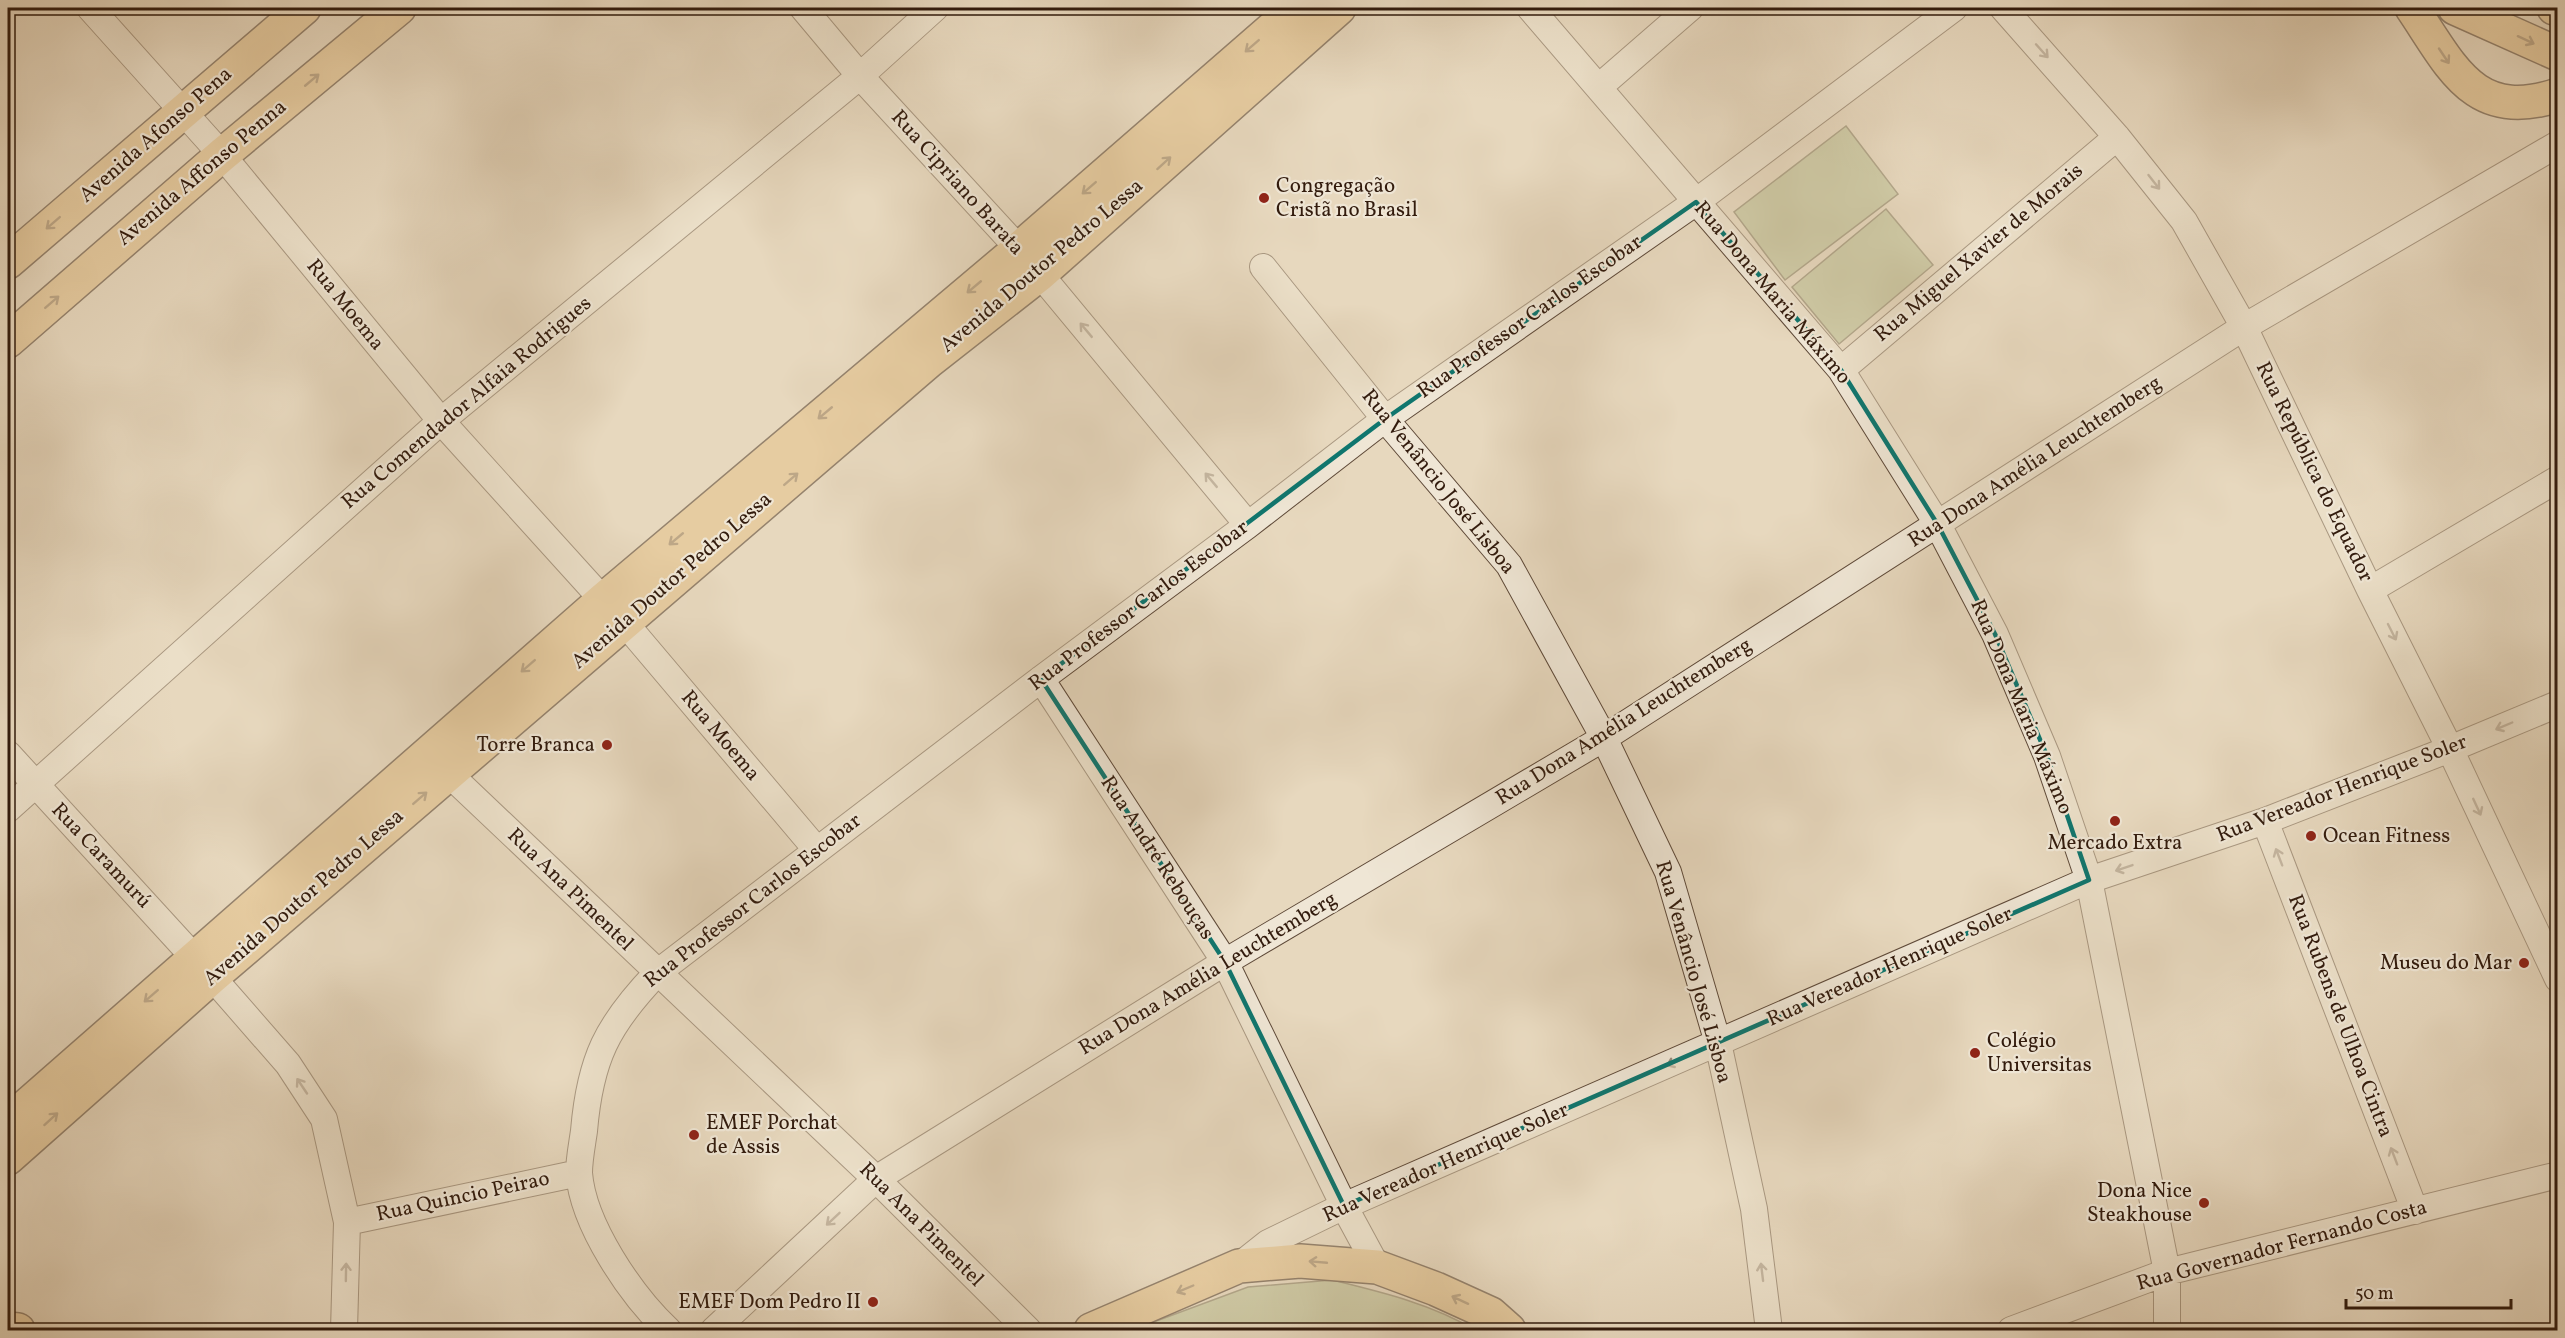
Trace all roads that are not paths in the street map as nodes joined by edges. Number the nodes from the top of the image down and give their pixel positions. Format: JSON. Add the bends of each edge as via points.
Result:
{"nodes":[{"id":1,"x":90,"y":8,"type":"edge"},
{"id":2,"x":304,"y":8,"type":"edge"},
{"id":3,"x":399,"y":8,"type":"edge"},
{"id":4,"x":803,"y":8,"type":"edge"},
{"id":5,"x":935,"y":8,"type":"edge"},
{"id":6,"x":1296,"y":8,"type":"edge"},
{"id":7,"x":1339,"y":8,"type":"edge"},
{"id":8,"x":1530,"y":8,"type":"edge"},
{"id":9,"x":1690,"y":8,"type":"edge"},
{"id":10,"x":1954,"y":8,"type":"edge"},
{"id":11,"x":2003,"y":8,"type":"edge"},
{"id":12,"x":2412,"y":8,"type":"edge"},
{"id":13,"x":2455,"y":8,"type":"edge"},
{"id":14,"x":2558,"y":54,"type":"edge"},
{"id":15,"x":860,"y":76,"type":"junction"},
{"id":16,"x":1599,"y":87,"type":"junction"},
{"id":17,"x":2558,"y":95,"type":"edge"},
{"id":18,"x":183,"y":110,"type":"junction"},
{"id":19,"x":2118,"y":136,"type":"junction"},
{"id":20,"x":2558,"y":144,"type":"edge"},
{"id":21,"x":222,"y":155,"type":"junction"},
{"id":22,"x":1696,"y":202,"type":"junction"},
{"id":23,"x":1019,"y":249,"type":"junction"},
{"id":24,"x":8,"y":262,"type":"edge"},
{"id":25,"x":1263,"y":267,"type":"dead end"},
{"id":26,"x":1040,"y":274,"type":"junction"},
{"id":27,"x":2244,"y":327,"type":"junction"},
{"id":28,"x":8,"y":340,"type":"edge"},
{"id":29,"x":1841,"y":370,"type":"junction"},
{"id":30,"x":1385,"y":419,"type":"junction"},
{"id":31,"x":441,"y":421,"type":"junction"},
{"id":32,"x":2558,"y":479,"type":"edge"},
{"id":33,"x":1248,"y":525,"type":"junction"},
{"id":34,"x":1938,"y":525,"type":"junction"},
{"id":35,"x":2370,"y":590,"type":"junction"},
{"id":36,"x":613,"y":611,"type":"junction"},
{"id":37,"x":1041,"y":679,"type":"junction"},
{"id":38,"x":2558,"y":704,"type":"edge"},
{"id":39,"x":1604,"y":738,"type":"junction"},
{"id":40,"x":2450,"y":749,"type":"junction"},
{"id":41,"x":8,"y":754,"type":"edge"},
{"id":42,"x":448,"y":773,"type":"junction"},
{"id":43,"x":36,"y":785,"type":"junction"},
{"id":44,"x":8,"y":809,"type":"edge"},
{"id":45,"x":2265,"y":821,"type":"junction"},
{"id":46,"x":816,"y":849,"type":"junction"},
{"id":47,"x":2089,"y":880,"type":"junction"},
{"id":48,"x":1225,"y":962,"type":"junction"},
{"id":49,"x":204,"y":967,"type":"junction"},
{"id":50,"x":657,"y":973,"type":"junction"},
{"id":51,"x":2558,"y":979,"type":"edge"},
{"id":52,"x":1718,"y":1043,"type":"junction"},
{"id":53,"x":8,"y":1122,"type":"edge"},
{"id":54,"x":8,"y":1158,"type":"edge"},
{"id":55,"x":579,"y":1173,"type":"junction"},
{"id":56,"x":2558,"y":1175,"type":"edge"},
{"id":57,"x":876,"y":1179,"type":"junction"},
{"id":58,"x":1344,"y":1206,"type":"junction"},
{"id":59,"x":2415,"y":1211,"type":"junction"},
{"id":60,"x":347,"y":1222,"type":"junction"},
{"id":61,"x":1239,"y":1266,"type":"junction"},
{"id":62,"x":1377,"y":1267,"type":"junction"},
{"id":63,"x":2167,"y":1272,"type":"junction"},
{"id":64,"x":8,"y":1329,"type":"edge"},
{"id":65,"x":18,"y":1330,"type":"edge"},
{"id":66,"x":344,"y":1330,"type":"edge"},
{"id":67,"x":668,"y":1330,"type":"edge"},
{"id":68,"x":714,"y":1330,"type":"edge"},
{"id":69,"x":1028,"y":1330,"type":"edge"},
{"id":70,"x":1091,"y":1330,"type":"edge"},
{"id":71,"x":1509,"y":1330,"type":"edge"},
{"id":72,"x":1769,"y":1330,"type":"edge"},
{"id":73,"x":2011,"y":1330,"type":"edge"},
{"id":74,"x":2167,"y":1330,"type":"edge"}],
"edges":[{"from":1,"to":18,"type":"street","name":"Rua Moema"},
{"from":2,"to":18,"type":"main road","name":"Avenida Afonso Pena"},
{"from":21,"to":3,"type":"main road","name":"Avenida Affonso Penna","one_way":true},
{"from":4,"to":15,"type":"street","name":"Rua Cipriano Barata"},
{"from":5,"to":15,"type":"street","name":"Rua Comendador Alfaia Rodrigues"},
{"from":6,"to":23,"type":"main road","name":"Avenida Doutor Pedro Lessa","one_way":true},
{"from":26,"to":7,"type":"main road","name":"Avenida Doutor Pedro Lessa","one_way":true},
{"from":8,"to":16,"type":"street","name":"Rua Dona Maria Máximo"},
{"from":9,"to":16,"type":"street"},
{"from":10,"to":22,"type":"street","name":"Rua Professor Carlos Escobar"},
{"from":11,"to":19,"type":"street","name":"Rua República do Equador","one_way":true},
{"from":12,"to":17,"type":"main road","one_way":true,"via":[[2462,81],[2478,93],[2518,103],[2534,103]]},
{"from":13,"to":14,"type":"main road","one_way":true},
{"from":15,"to":23,"type":"street","name":"Rua Cipriano Barata"},
{"from":15,"to":31,"type":"street","name":"Rua Comendador Alfaia Rodrigues"},
{"from":16,"to":22,"type":"street","name":"Rua Dona Maria Máximo"},
{"from":18,"to":21,"type":"street","name":"Rua Moema"},
{"from":18,"to":24,"type":"main road","name":"Avenida Afonso Pena","one_way":true},
{"from":19,"to":27,"type":"street","name":"Rua República do Equador","one_way":true,"via":[[2184,221]]},
{"from":19,"to":29,"type":"street","name":"Rua Miguel Xavier de Morais"},
{"from":20,"to":27,"type":"street","name":"Rua Dona Amélia Leuchtemberg"},
{"from":28,"to":21,"type":"main road","name":"Avenida Affonso Penna","one_way":true},
{"from":21,"to":31,"type":"street","name":"Rua Moema"},
{"from":22,"to":29,"type":"street","name":"Rua Dona Maria Máximo"},
{"from":22,"to":30,"type":"street","name":"Rua Professor Carlos Escobar"},
{"from":23,"to":26,"type":"street","name":"Rua Cipriano Barata"},
{"from":23,"to":36,"type":"main road","name":"Avenida Doutor Pedro Lessa","one_way":true},
{"from":25,"to":30,"type":"street","name":"Rua Venâncio José Lisboa"},
{"from":33,"to":26,"type":"street","name":"Rua Cipriano Barata","one_way":true},
{"from":36,"to":26,"type":"main road","name":"Avenida Doutor Pedro Lessa","one_way":true},
{"from":27,"to":34,"type":"street","name":"Rua Dona Amélia Leuchtemberg"},
{"from":27,"to":35,"type":"street","name":"Rua República do Equador"},
{"from":29,"to":34,"type":"street","name":"Rua Dona Maria Máximo"},
{"from":30,"to":33,"type":"street","name":"Rua Professor Carlos Escobar"},
{"from":30,"to":39,"type":"street","name":"Rua Venâncio José Lisboa","via":[[1509,565]]},
{"from":31,"to":36,"type":"street","name":"Rua Moema"},
{"from":31,"to":43,"type":"street","name":"Rua Comendador Alfaia Rodrigues"},
{"from":32,"to":35,"type":"street"},
{"from":33,"to":37,"type":"street","name":"Rua Professor Carlos Escobar"},
{"from":34,"to":39,"type":"street","name":"Rua Dona Amélia Leuchtemberg"},
{"from":34,"to":47,"type":"street","name":"Rua Dona Maria Máximo","via":[[1995,634],[2047,756]]},
{"from":35,"to":40,"type":"street","name":"Rua República do Equador","one_way":true},
{"from":36,"to":42,"type":"main road","name":"Avenida Doutor Pedro Lessa"},
{"from":36,"to":46,"type":"street","name":"Rua Moema"},
{"from":36,"to":49,"type":"main road","name":"Avenida Doutor Pedro Lessa","one_way":true},
{"from":37,"to":46,"type":"street","name":"Rua Professor Carlos Escobar"},
{"from":37,"to":48,"type":"street","name":"Rua André Rebouças"},
{"from":38,"to":40,"type":"street","name":"Rua Vereador Henrique Soler","one_way":true},
{"from":39,"to":48,"type":"street","name":"Rua Dona Amélia Leuchtemberg"},
{"from":39,"to":52,"type":"street","name":"Rua Venâncio José Lisboa","via":[[1668,872]]},
{"from":40,"to":45,"type":"street","name":"Rua Vereador Henrique Soler"},
{"from":40,"to":51,"type":"street","name":"Rua República do Equador","one_way":true},
{"from":41,"to":43,"type":"street","name":"Rua Caramurú"},
{"from":49,"to":42,"type":"main road","name":"Avenida Doutor Pedro Lessa","one_way":true},
{"from":42,"to":50,"type":"street","name":"Rua Ana Pimentel"},
{"from":43,"to":44,"type":"street","name":"Rua Comendador Alfaia Rodrigues"},
{"from":43,"to":49,"type":"street","name":"Rua Caramurú"},
{"from":45,"to":47,"type":"street","name":"Rua Vereador Henrique Soler","one_way":true},
{"from":59,"to":45,"type":"street","name":"Rua Rubens de Ulhoa Cintra","one_way":true},
{"from":46,"to":50,"type":"street","name":"Rua Professor Carlos Escobar"},
{"from":47,"to":52,"type":"street","name":"Rua Vereador Henrique Soler"},
{"from":47,"to":63,"type":"street","name":"Rua Dona Maria Máximo"},
{"from":48,"to":57,"type":"street","name":"Rua Dona Amélia Leuchtemberg"},
{"from":48,"to":58,"type":"street","name":"Rua André Rebouças"},
{"from":49,"to":53,"type":"main road","name":"Avenida Doutor Pedro Lessa","one_way":true},
{"from":54,"to":49,"type":"main road","name":"Avenida Doutor Pedro Lessa","one_way":true},
{"from":60,"to":49,"type":"street","name":"Rua Caramurú","one_way":true,"via":[[324,1119],[288,1064]]},
{"from":50,"to":55,"type":"street","name":"Rua Professor Carlos Escobar","via":[[628,1003],[603,1045],[591,1079]]},
{"from":50,"to":57,"type":"street","name":"Rua Ana Pimentel"},
{"from":52,"to":58,"type":"street","name":"Rua Vereador Henrique Soler","one_way":true},
{"from":72,"to":52,"type":"street","name":"Rua Venâncio José Lisboa","one_way":true,"via":[[1754,1209]]},
{"from":55,"to":60,"type":"street","name":"Rua Quincio Peirao"},
{"from":55,"to":67,"type":"street","name":"Rua Professor Carlos Escobar","via":[[587,1204],[609,1254],[629,1286]]},
{"from":56,"to":59,"type":"street","name":"Rua Governador Fernando Costa"},
{"from":57,"to":68,"type":"street","name":"Rua Dona Amélia Leuchtemberg","one_way":true},
{"from":57,"to":69,"type":"street","name":"Rua Ana Pimentel"},
{"from":58,"to":61,"type":"street","name":"Rua Vereador Henrique Soler","via":[[1268,1243]]},
{"from":58,"to":62,"type":"street","name":"Rua André Rebouças"},
{"from":59,"to":63,"type":"street","name":"Rua Governador Fernando Costa"},
{"from":66,"to":60,"type":"street","name":"Rua Caramurú","one_way":true},
{"from":62,"to":61,"type":"main road","one_way":true,"via":[[1300,1261]]},
{"from":61,"to":70,"type":"main road","one_way":true},
{"from":71,"to":62,"type":"main road","one_way":true,"via":[[1491,1314]]},
{"from":63,"to":73,"type":"street","name":"Rua Governador Fernando Costa"},
{"from":63,"to":74,"type":"street","name":"Rua Dona Maria Máximo"},
{"from":64,"to":65,"type":"main road"}]}
